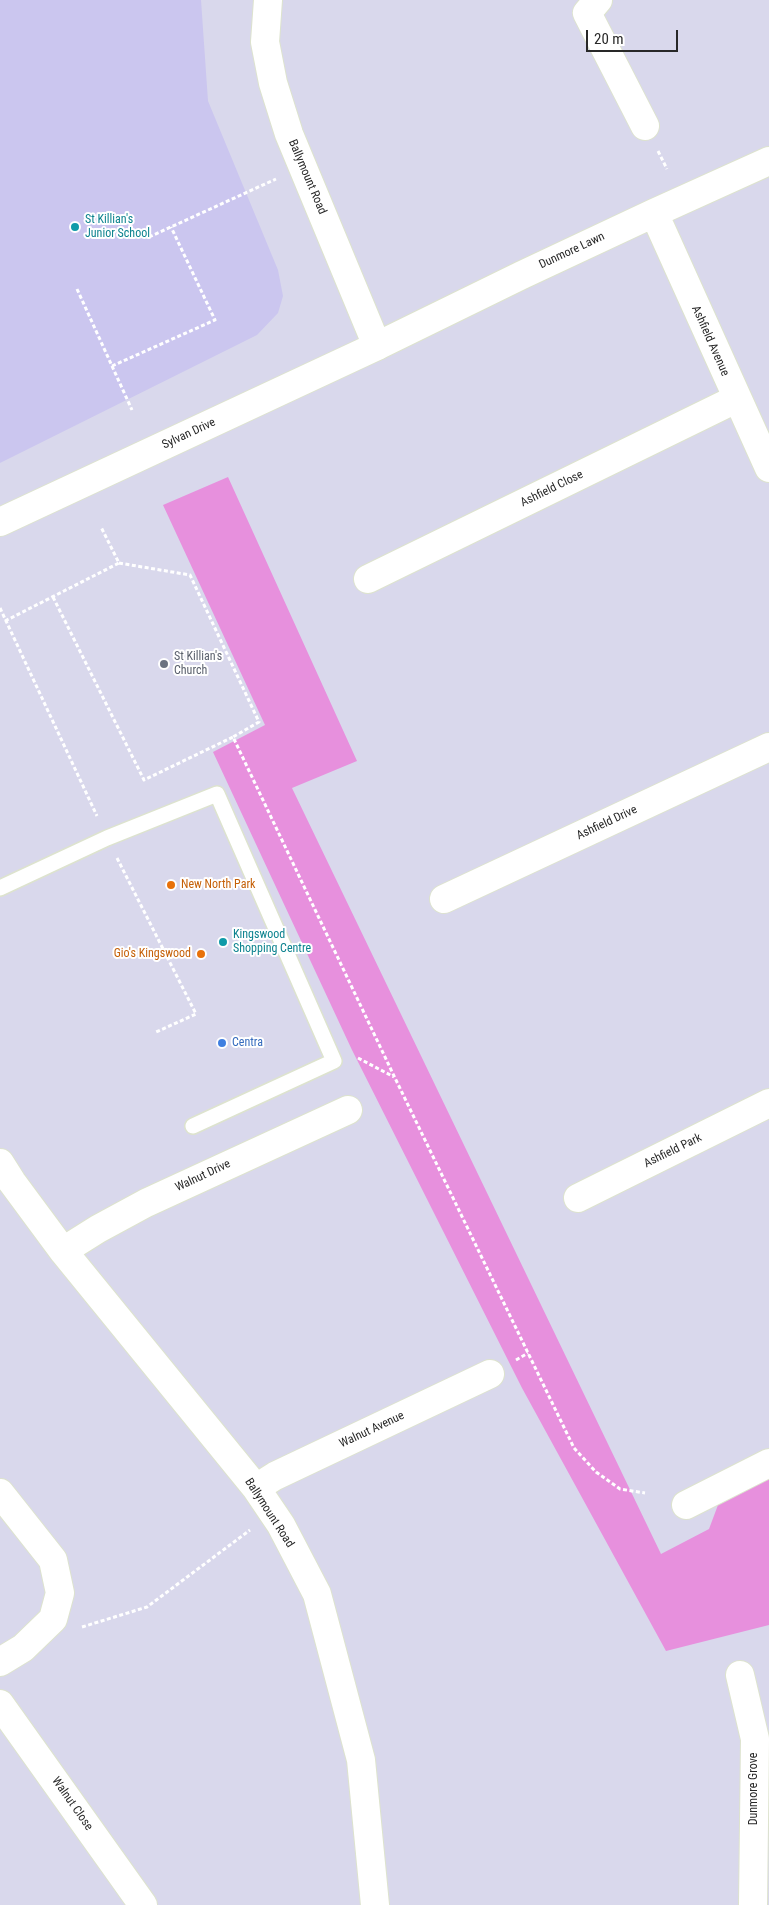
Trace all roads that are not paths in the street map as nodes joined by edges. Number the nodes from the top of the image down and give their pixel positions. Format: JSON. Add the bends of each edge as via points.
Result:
{"nodes":[{"id":1,"x":268,"y":0,"type":"edge"},
{"id":2,"x":598,"y":0,"type":"edge"},
{"id":3,"x":651,"y":137,"type":"road end"},
{"id":4,"x":769,"y":161,"type":"edge"},
{"id":5,"x":654,"y":213,"type":"junction"},
{"id":6,"x":378,"y":346,"type":"junction"},
{"id":7,"x":736,"y":399,"type":"junction"},
{"id":8,"x":769,"y":468,"type":"edge"},
{"id":9,"x":0,"y":522,"type":"edge"},
{"id":10,"x":368,"y":579,"type":"dead end"},
{"id":11,"x":769,"y":747,"type":"edge"},
{"id":12,"x":0,"y":888,"type":"edge"},
{"id":13,"x":444,"y":900,"type":"dead end"},
{"id":14,"x":769,"y":1103,"type":"edge"},
{"id":15,"x":348,"y":1110,"type":"dead end"},
{"id":16,"x":193,"y":1126,"type":"dead end"},
{"id":17,"x":0,"y":1163,"type":"edge"},
{"id":18,"x":578,"y":1198,"type":"dead end"},
{"id":19,"x":63,"y":1251,"type":"junction"},
{"id":20,"x":490,"y":1374,"type":"dead end"},
{"id":21,"x":769,"y":1463,"type":"edge"},
{"id":22,"x":256,"y":1488,"type":"junction"},
{"id":23,"x":0,"y":1493,"type":"edge"},
{"id":24,"x":686,"y":1505,"type":"dead end"},
{"id":25,"x":0,"y":1662,"type":"edge"},
{"id":26,"x":740,"y":1675,"type":"dead end"},
{"id":27,"x":0,"y":1704,"type":"edge"},
{"id":28,"x":143,"y":1905,"type":"edge"},
{"id":29,"x":375,"y":1905,"type":"edge"},
{"id":30,"x":753,"y":1905,"type":"edge"}],
"edges":[{"from":1,"to":6,"type":"street","name":"Ballymount Road","via":[[265,42],[273,84],[289,134]]},
{"from":2,"to":3,"type":"street","via":[[587,13]]},
{"from":4,"to":5,"type":"street","name":"Dunmore Lawn"},
{"from":5,"to":6,"type":"street","name":"Dunmore Lawn"},
{"from":5,"to":7,"type":"street","name":"Ashfield Avenue"},
{"from":6,"to":9,"type":"street","name":"Sylvan Drive"},
{"from":7,"to":8,"type":"street","name":"Ashfield Avenue"},
{"from":7,"to":10,"type":"street","name":"Ashfield Close"},
{"from":11,"to":13,"type":"street","name":"Ashfield Drive"},
{"from":12,"to":16,"type":"lane","via":[[107,838],[217,794],[334,1061]]},
{"from":14,"to":18,"type":"street","name":"Ashfield Park"},
{"from":15,"to":19,"type":"street","name":"Walnut Drive","via":[[146,1203]]},
{"from":17,"to":19,"type":"street","name":"Ballymount Road"},
{"from":19,"to":22,"type":"street","name":"Ballymount Road"},
{"from":20,"to":22,"type":"street","name":"Walnut Avenue"},
{"from":21,"to":24,"type":"street"},
{"from":22,"to":29,"type":"street","name":"Ballymount Road","via":[[281,1525],[317,1594],[361,1760]]},
{"from":23,"to":25,"type":"street","via":[[53,1560],[60,1593],[53,1619],[23,1648]]},
{"from":26,"to":30,"type":"street","name":"Dunmore Grove","via":[[755,1739]]},
{"from":27,"to":28,"type":"street","name":"Walnut Close"}]}
